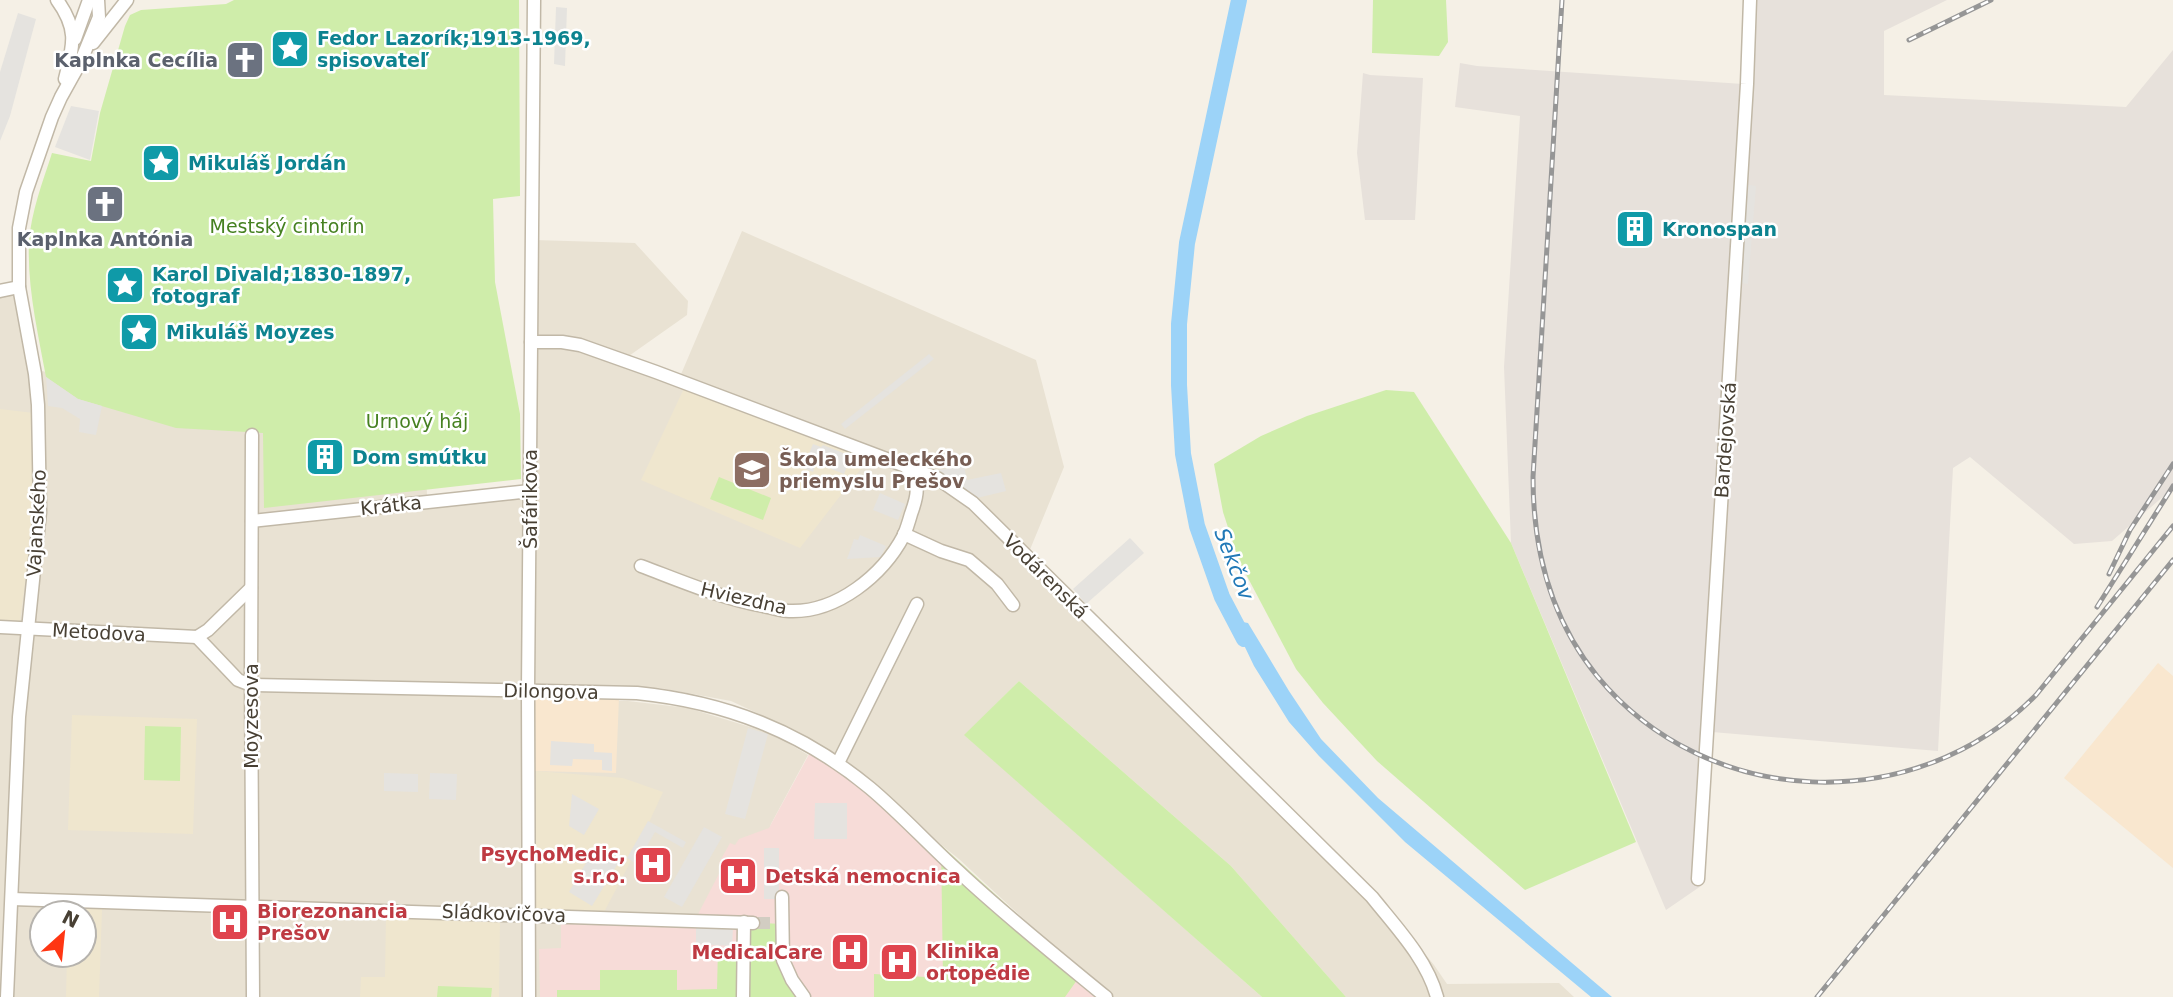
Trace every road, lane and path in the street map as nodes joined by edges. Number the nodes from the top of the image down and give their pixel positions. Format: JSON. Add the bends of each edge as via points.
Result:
{"nodes":[{"id":1,"x":57,"y":0,"type":"edge"},
{"id":2,"x":89,"y":0,"type":"edge"},
{"id":3,"x":98,"y":0,"type":"edge"},
{"id":4,"x":127,"y":0,"type":"edge"},
{"id":5,"x":534,"y":0,"type":"edge"},
{"id":6,"x":1750,"y":0,"type":"edge"},
{"id":7,"x":74,"y":44,"type":"junction"},
{"id":8,"x":81,"y":61,"type":"junction"},
{"id":9,"x":61,"y":97,"type":"junction"},
{"id":10,"x":19,"y":287,"type":"junction"},
{"id":11,"x":0,"y":291,"type":"edge"},
{"id":12,"x":531,"y":342,"type":"junction"},
{"id":13,"x":252,"y":435,"type":"dead end"},
{"id":14,"x":905,"y":465,"type":"junction"},
{"id":15,"x":530,"y":491,"type":"junction"},
{"id":16,"x":252,"y":521,"type":"junction"},
{"id":17,"x":904,"y":534,"type":"junction"},
{"id":18,"x":640,"y":566,"type":"dead end"},
{"id":19,"x":251,"y":588,"type":"junction"},
{"id":20,"x":917,"y":604,"type":"dead end"},
{"id":21,"x":1013,"y":605,"type":"dead end"},
{"id":22,"x":0,"y":627,"type":"edge"},
{"id":23,"x":28,"y":628,"type":"junction"},
{"id":24,"x":197,"y":637,"type":"junction"},
{"id":25,"x":251,"y":685,"type":"junction"},
{"id":26,"x":528,"y":690,"type":"junction"},
{"id":27,"x":838,"y":763,"type":"junction"},
{"id":28,"x":1698,"y":879,"type":"dead end"},
{"id":29,"x":782,"y":897,"type":"dead end"},
{"id":30,"x":12,"y":899,"type":"junction"},
{"id":31,"x":252,"y":906,"type":"junction"},
{"id":32,"x":528,"y":914,"type":"junction"},
{"id":33,"x":4,"y":960,"type":"edge"},
{"id":34,"x":7,"y":997,"type":"edge"},
{"id":35,"x":253,"y":997,"type":"edge"},
{"id":36,"x":530,"y":997,"type":"edge"},
{"id":37,"x":743,"y":997,"type":"edge"},
{"id":38,"x":804,"y":997,"type":"edge"},
{"id":39,"x":1105,"y":997,"type":"edge"},
{"id":40,"x":1437,"y":997,"type":"edge"}],
"edges":[{"from":1,"to":7,"type":"street","via":[[69,18]]},
{"from":2,"to":7,"type":"street","name":"Vajanského"},
{"from":3,"to":8,"type":"street","via":[[99,17]]},
{"from":4,"to":8,"type":"street"},
{"from":5,"to":12,"type":"street","name":"Šafárikova"},
{"from":6,"to":28,"type":"street","name":"Bardejovská"},
{"from":7,"to":9,"type":"street","name":"Vajanského"},
{"from":8,"to":9,"type":"street","name":"Vajanského"},
{"from":9,"to":10,"type":"street","name":"Vajanského","via":[[21,211]]},
{"from":10,"to":11,"type":"street"},
{"from":10,"to":23,"type":"street","name":"Vajanského","via":[[35,374],[39,444],[40,512]]},
{"from":12,"to":14,"type":"street","name":"Vodárenská","via":[[580,345]]},
{"from":12,"to":15,"type":"street","name":"Šafárikova"},
{"from":13,"to":16,"type":"street","name":"Moyzesova"},
{"from":14,"to":17,"type":"street","name":"Hviezdna","via":[[917,495]]},
{"from":14,"to":40,"type":"street","name":"Vodárenská","via":[[937,478],[973,503],[1371,897],[1406,940]]},
{"from":15,"to":16,"type":"street","name":"Krátka"},
{"from":15,"to":26,"type":"street","name":"Šafárikova"},
{"from":16,"to":19,"type":"street","name":"Moyzesova"},
{"from":17,"to":18,"type":"street","name":"Hviezdna","via":[[875,574],[859,587],[811,609],[789,611],[753,604]]},
{"from":17,"to":21,"type":"street","via":[[969,561],[997,584]]},
{"from":19,"to":24,"type":"street"},
{"from":19,"to":25,"type":"street","name":"Moyzesova"},
{"from":20,"to":27,"type":"street"},
{"from":22,"to":23,"type":"street","name":"Metodova"},
{"from":23,"to":24,"type":"street","name":"Metodova"},
{"from":23,"to":30,"type":"street","name":"Vajanského","via":[[19,717]]},
{"from":24,"to":25,"type":"street","via":[[238,680]]},
{"from":25,"to":26,"type":"street","name":"Dilongova"},
{"from":25,"to":31,"type":"street","name":"Moyzesova"},
{"from":26,"to":27,"type":"street","name":"Dilongova","via":[[637,693],[708,704],[760,722]]},
{"from":26,"to":32,"type":"street","name":"Šafárikova"},
{"from":27,"to":39,"type":"street","name":"Dilongova"},
{"from":29,"to":38,"type":"street","via":[[778,923],[783,960]]},
{"from":30,"to":31,"type":"street","name":"Sládkovičova"},
{"from":30,"to":33,"type":"street","name":"Vajanského"},
{"from":31,"to":32,"type":"street","name":"Sládkovičova"},
{"from":31,"to":35,"type":"street","name":"Moyzesova"},
{"from":32,"to":36,"type":"street","name":"Šafárikova"},
{"from":32,"to":37,"type":"street","name":"Sládkovičova","via":[[748,922]]},
{"from":33,"to":34,"type":"street","name":"Vajanského"}]}
